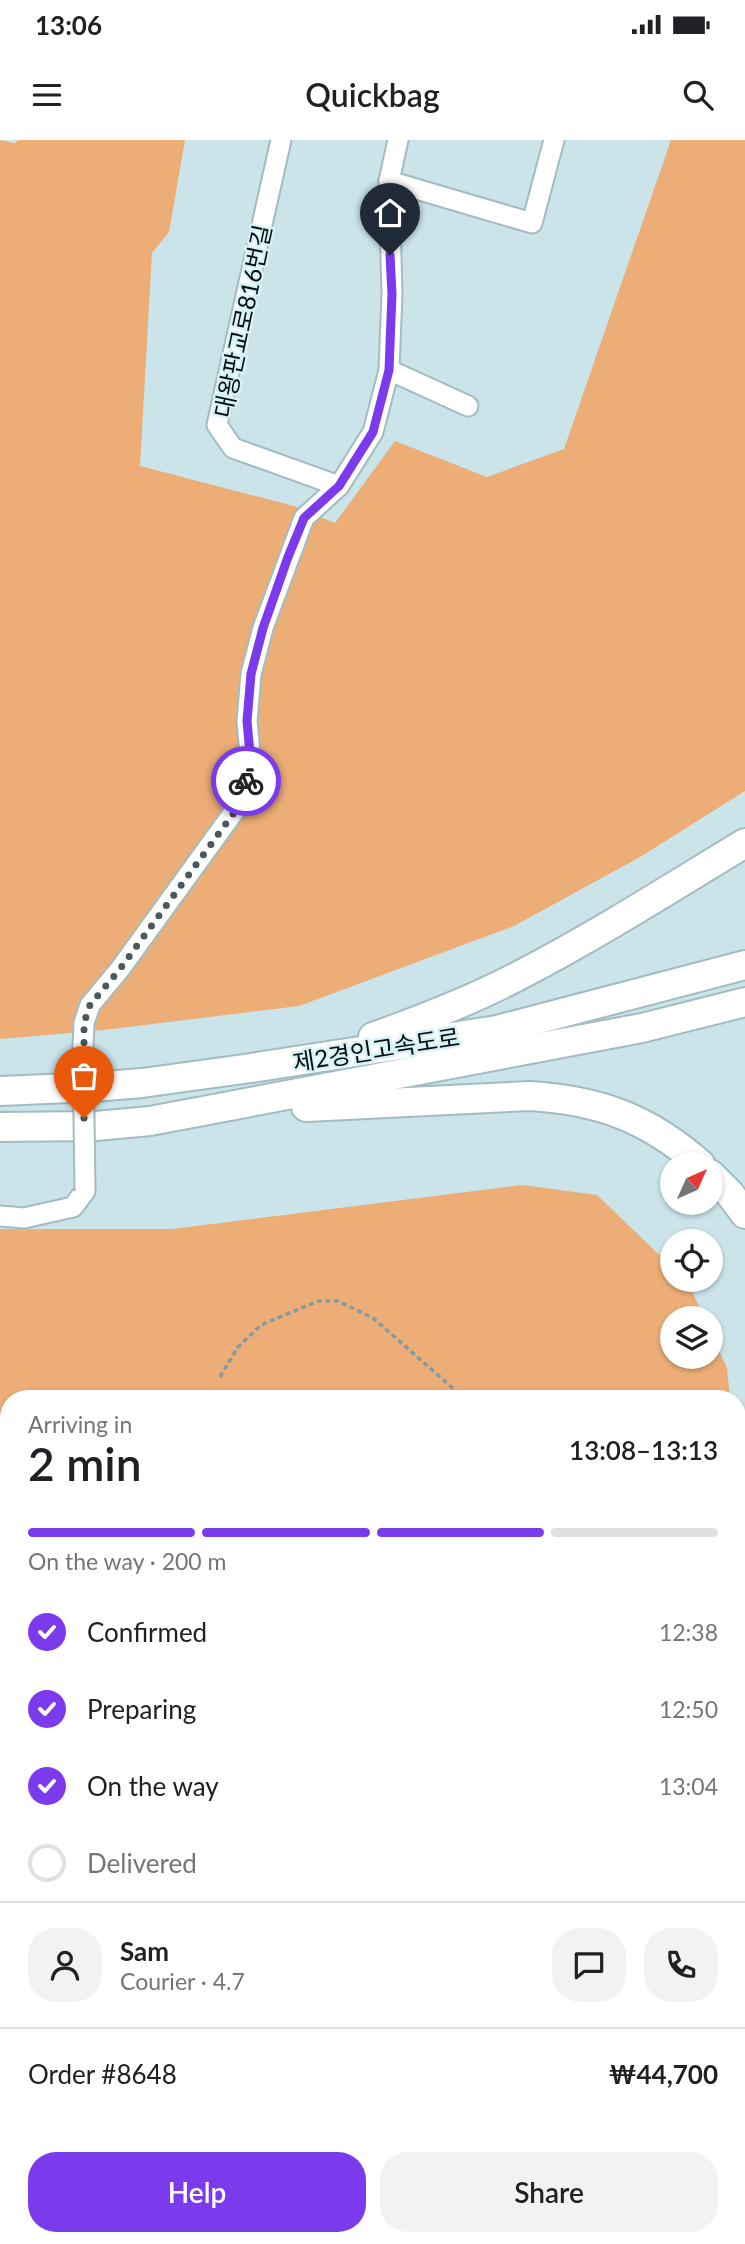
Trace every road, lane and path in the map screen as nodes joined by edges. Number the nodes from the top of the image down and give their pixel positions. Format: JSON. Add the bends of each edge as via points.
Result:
{"nodes":[{"id":1,"x":281,"y":140,"type":"edge"},
{"id":2,"x":398,"y":140,"type":"edge"},
{"id":3,"x":554,"y":140,"type":"edge"},
{"id":4,"x":389,"y":181,"type":"junction"},
{"id":5,"x":389,"y":370,"type":"junction"},
{"id":6,"x":468,"y":406,"type":"dead end"},
{"id":7,"x":339,"y":486,"type":"junction"},
{"id":8,"x":745,"y":843,"type":"edge"},
{"id":9,"x":745,"y":965,"type":"edge"},
{"id":10,"x":745,"y":1002,"type":"edge"},
{"id":11,"x":251,"y":1068,"type":"junction"},
{"id":12,"x":0,"y":1091,"type":"edge"},
{"id":13,"x":205,"y":1111,"type":"junction"},
{"id":14,"x":0,"y":1127,"type":"edge"},
{"id":15,"x":685,"y":1152,"type":"edge"},
{"id":16,"x":723,"y":1187,"type":"edge"},
{"id":17,"x":745,"y":1214,"type":"edge"},
{"id":18,"x":0,"y":1216,"type":"edge"},
{"id":19,"x":220,"y":1377,"type":"dead end"},
{"id":20,"x":455,"y":1390,"type":"edge"}],
"edges":[{"from":1,"to":7,"type":"lane","name":"대왕판교로816번길","via":[[217,425],[233,449]]},
{"from":2,"to":4,"type":"lane"},
{"from":3,"to":4,"type":"lane","via":[[531,223]]},
{"from":4,"to":5,"type":"lane"},
{"from":5,"to":6,"type":"lane"},
{"from":5,"to":7,"type":"lane","via":[[373,432]]},
{"from":7,"to":18,"type":"lane","bridge":true,"via":[[304,518],[263,628],[251,674],[244,799],[90,1005],[83,1045],[85,1191],[73,1207],[24,1218]]},
{"from":8,"to":11,"type":"highway","via":[[604,929],[472,998],[374,1036]]},
{"from":9,"to":11,"type":"highway","name":"제2경인고속도로","via":[[497,1030]]},
{"from":10,"to":13,"type":"highway","name":"제2경인고속도로","via":[[642,1028]]},
{"from":11,"to":12,"type":"highway","name":"제2경인고속도로","via":[[105,1086]]},
{"from":13,"to":14,"type":"highway","name":"제2경인고속도로","via":[[96,1126]]},
{"from":13,"to":15,"type":"highway","via":[[558,1097],[624,1114]]},
{"from":16,"to":17,"type":"highway"},
{"from":19,"to":20,"type":"path","via":[[238,1347],[261,1325],[318,1301],[338,1301],[373,1318]]}]}
